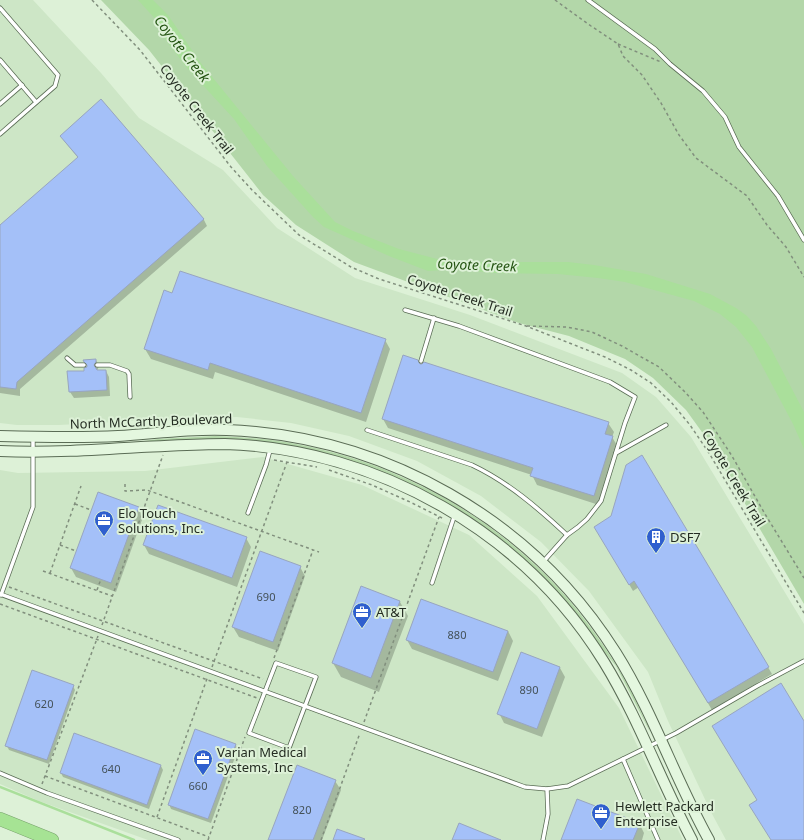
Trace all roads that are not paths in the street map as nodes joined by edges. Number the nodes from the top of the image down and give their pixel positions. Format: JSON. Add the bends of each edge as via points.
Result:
{"nodes":[{"id":1,"x":588,"y":0,"type":"edge"},
{"id":2,"x":0,"y":8,"type":"edge"},
{"id":3,"x":0,"y":60,"type":"edge"},
{"id":4,"x":22,"y":85,"type":"junction"},
{"id":5,"x":36,"y":102,"type":"junction"},
{"id":6,"x":0,"y":104,"type":"edge"},
{"id":7,"x":0,"y":134,"type":"edge"},
{"id":8,"x":804,"y":240,"type":"edge"},
{"id":9,"x":406,"y":310,"type":"dead end"},
{"id":10,"x":434,"y":318,"type":"junction"},
{"id":11,"x":68,"y":358,"type":"dead end"},
{"id":12,"x":421,"y":361,"type":"dead end"},
{"id":13,"x":84,"y":365,"type":"dead end"},
{"id":14,"x":97,"y":365,"type":"dead end"},
{"id":15,"x":130,"y":398,"type":"dead end"},
{"id":16,"x":666,"y":425,"type":"dead end"},
{"id":17,"x":367,"y":430,"type":"dead end"},
{"id":18,"x":0,"y":436,"type":"edge"},
{"id":19,"x":33,"y":437,"type":"junction"},
{"id":20,"x":270,"y":448,"type":"junction"},
{"id":21,"x":0,"y":451,"type":"edge"},
{"id":22,"x":33,"y":452,"type":"junction"},
{"id":23,"x":616,"y":453,"type":"junction"},
{"id":24,"x":248,"y":513,"type":"dead end"},
{"id":25,"x":454,"y":518,"type":"junction"},
{"id":26,"x":567,"y":535,"type":"junction"},
{"id":27,"x":542,"y":563,"type":"junction"},
{"id":28,"x":432,"y":583,"type":"dead end"},
{"id":29,"x":1,"y":594,"type":"edge"},
{"id":30,"x":804,"y":661,"type":"edge"},
{"id":31,"x":265,"y":693,"type":"junction"},
{"id":32,"x":305,"y":707,"type":"junction"},
{"id":33,"x":661,"y":740,"type":"junction"},
{"id":34,"x":648,"y":746,"type":"junction"},
{"id":35,"x":623,"y":759,"type":"junction"},
{"id":36,"x":0,"y":774,"type":"edge"},
{"id":37,"x":547,"y":789,"type":"junction"},
{"id":38,"x":0,"y":819,"type":"edge"},
{"id":39,"x":0,"y":824,"type":"edge"},
{"id":40,"x":52,"y":840,"type":"edge"},
{"id":41,"x":178,"y":840,"type":"edge"},
{"id":42,"x":543,"y":840,"type":"edge"},
{"id":43,"x":658,"y":840,"type":"edge"},
{"id":44,"x":692,"y":840,"type":"edge"},
{"id":45,"x":709,"y":840,"type":"edge"}],
"edges":[{"from":1,"to":8,"type":"lane","via":[[655,49],[703,91],[724,117],[739,147],[778,196]]},
{"from":2,"to":5,"type":"lane","via":[[58,75],[55,86]]},
{"from":3,"to":4,"type":"lane"},
{"from":4,"to":5,"type":"lane"},
{"from":4,"to":6,"type":"lane"},
{"from":5,"to":7,"type":"lane"},
{"from":9,"to":10,"type":"lane"},
{"from":10,"to":12,"type":"lane"},
{"from":10,"to":23,"type":"lane","via":[[610,382],[635,397]]},
{"from":11,"to":13,"type":"lane","via":[[75,365]]},
{"from":14,"to":15,"type":"lane","via":[[110,365],[127,371]]},
{"from":16,"to":23,"type":"lane"},
{"from":17,"to":26,"type":"lane","via":[[485,471],[522,495]]},
{"from":18,"to":19,"type":"main road","name":"North McCarthy Boulevard"},
{"from":19,"to":22,"type":"lane"},
{"from":19,"to":27,"type":"main road","name":"North McCarthy Boulevard","via":[[118,436],[225,430],[283,435],[321,442],[380,460],[436,486],[485,515]]},
{"from":20,"to":22,"type":"main road","name":"North McCarthy Boulevard","via":[[225,444]]},
{"from":20,"to":24,"type":"lane"},
{"from":20,"to":25,"type":"main road","name":"North McCarthy Boulevard","via":[[360,469],[403,486]]},
{"from":21,"to":22,"type":"main road","name":"North McCarthy Boulevard"},
{"from":22,"to":29,"type":"lane","via":[[33,507]]},
{"from":23,"to":26,"type":"lane","via":[[601,501],[587,519]]},
{"from":25,"to":28,"type":"lane"},
{"from":25,"to":34,"type":"main road","name":"North McCarthy Boulevard","via":[[481,531],[518,560],[572,618],[616,682]]},
{"from":26,"to":27,"type":"lane"},
{"from":27,"to":33,"type":"main road","name":"North McCarthy Boulevard","via":[[584,608],[608,641],[641,698]]},
{"from":29,"to":31,"type":"lane"},
{"from":30,"to":33,"type":"lane"},
{"from":31,"to":32,"type":"lane"},
{"from":31,"to":32,"type":"lane","via":[[276,663],[316,677]]},
{"from":31,"to":32,"type":"lane","via":[[249,733],[289,748]]},
{"from":32,"to":37,"type":"lane","via":[[525,787]]},
{"from":33,"to":34,"type":"lane"},
{"from":33,"to":45,"type":"main road","name":"North McCarthy Boulevard"},
{"from":34,"to":35,"type":"lane"},
{"from":34,"to":44,"type":"main road","name":"North McCarthy Boulevard"},
{"from":35,"to":37,"type":"lane","via":[[568,786]]},
{"from":35,"to":43,"type":"lane"},
{"from":36,"to":41,"type":"lane"},
{"from":37,"to":42,"type":"lane","via":[[548,814]]},
{"from":38,"to":40,"type":"highway"},
{"from":39,"to":40,"type":"highway"}]}
